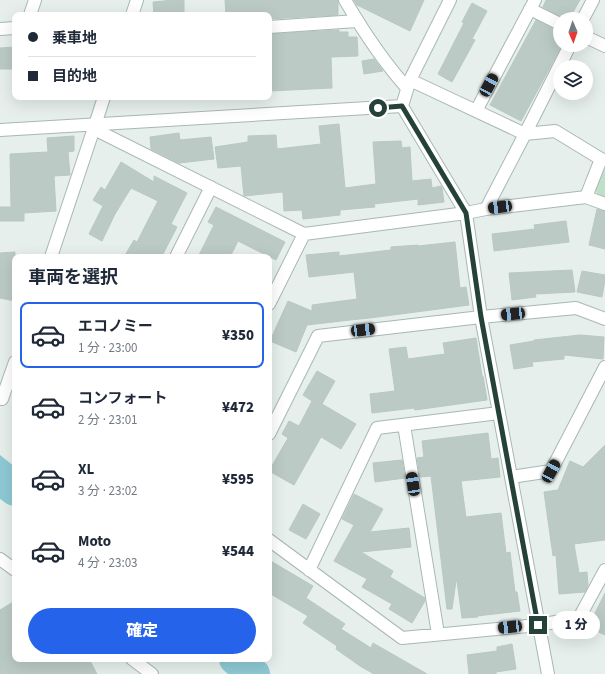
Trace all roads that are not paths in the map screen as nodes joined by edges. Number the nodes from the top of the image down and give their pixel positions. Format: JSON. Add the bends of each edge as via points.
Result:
{"nodes":[{"id":1,"x":35,"y":0,"type":"edge"},
{"id":2,"x":137,"y":0,"type":"edge"},
{"id":3,"x":345,"y":0,"type":"edge"},
{"id":4,"x":450,"y":0,"type":"edge"},
{"id":5,"x":593,"y":0,"type":"edge"},
{"id":6,"x":532,"y":4,"type":"edge"},
{"id":7,"x":31,"y":12,"type":"edge"},
{"id":8,"x":133,"y":12,"type":"edge"},
{"id":9,"x":587,"y":12,"type":"edge"},
{"id":10,"x":553,"y":19,"type":"edge"},
{"id":11,"x":357,"y":21,"type":"junction"},
{"id":12,"x":272,"y":27,"type":"edge"},
{"id":13,"x":12,"y":28,"type":"edge"},
{"id":14,"x":0,"y":29,"type":"edge"},
{"id":15,"x":593,"y":40,"type":"edge"},
{"id":16,"x":605,"y":46,"type":"edge"},
{"id":17,"x":566,"y":52,"type":"edge"},
{"id":18,"x":409,"y":84,"type":"junction"},
{"id":19,"x":103,"y":100,"type":"edge"},
{"id":20,"x":402,"y":106,"type":"junction"},
{"id":21,"x":476,"y":111,"type":"junction"},
{"id":22,"x":94,"y":127,"type":"junction"},
{"id":23,"x":0,"y":130,"type":"edge"},
{"id":24,"x":525,"y":134,"type":"junction"},
{"id":25,"x":211,"y":187,"type":"junction"},
{"id":26,"x":586,"y":197,"type":"junction"},
{"id":27,"x":605,"y":204,"type":"edge"},
{"id":28,"x":486,"y":209,"type":"junction"},
{"id":29,"x":466,"y":213,"type":"junction"},
{"id":30,"x":304,"y":234,"type":"junction"},
{"id":31,"x":51,"y":254,"type":"edge"},
{"id":32,"x":178,"y":254,"type":"edge"},
{"id":33,"x":272,"y":298,"type":"edge"},
{"id":34,"x":481,"y":317,"type":"junction"},
{"id":35,"x":605,"y":319,"type":"edge"},
{"id":36,"x":605,"y":367,"type":"edge"},
{"id":37,"x":12,"y":371,"type":"edge"},
{"id":38,"x":2,"y":399,"type":"dead end"},
{"id":39,"x":499,"y":413,"type":"junction"},
{"id":40,"x":404,"y":425,"type":"junction"},
{"id":41,"x":272,"y":428,"type":"edge"},
{"id":42,"x":511,"y":477,"type":"junction"},
{"id":43,"x":272,"y":542,"type":"edge"},
{"id":44,"x":0,"y":559,"type":"edge"},
{"id":45,"x":12,"y":568,"type":"edge"},
{"id":46,"x":309,"y":570,"type":"junction"},
{"id":47,"x":605,"y":570,"type":"edge"},
{"id":48,"x":538,"y":625,"type":"junction"},
{"id":49,"x":438,"y":634,"type":"junction"},
{"id":50,"x":136,"y":662,"type":"edge"},
{"id":51,"x":152,"y":674,"type":"edge"},
{"id":52,"x":548,"y":674,"type":"edge"}],
"edges":[{"from":1,"to":7,"type":"street"},
{"from":2,"to":8,"type":"street"},
{"from":3,"to":11,"type":"street"},
{"from":4,"to":18,"type":"street"},
{"from":5,"to":9,"type":"street"},
{"from":6,"to":10,"type":"street"},
{"from":6,"to":21,"type":"street"},
{"from":11,"to":12,"type":"street"},
{"from":11,"to":18,"type":"street","via":[[392,71]]},
{"from":13,"to":14,"type":"street"},
{"from":15,"to":16,"type":"street"},
{"from":17,"to":24,"type":"street"},
{"from":18,"to":20,"type":"street"},
{"from":18,"to":21,"type":"street"},
{"from":19,"to":22,"type":"street"},
{"from":20,"to":22,"type":"street"},
{"from":20,"to":29,"type":"street"},
{"from":21,"to":24,"type":"street"},
{"from":22,"to":23,"type":"street"},
{"from":22,"to":25,"type":"street"},
{"from":22,"to":31,"type":"street"},
{"from":24,"to":26,"type":"street","via":[[555,131],[601,159]]},
{"from":24,"to":28,"type":"street"},
{"from":25,"to":30,"type":"street"},
{"from":25,"to":32,"type":"street"},
{"from":26,"to":27,"type":"street"},
{"from":26,"to":28,"type":"street"},
{"from":28,"to":29,"type":"street"},
{"from":29,"to":30,"type":"street"},
{"from":29,"to":34,"type":"street"},
{"from":30,"to":33,"type":"street"},
{"from":34,"to":35,"type":"street","via":[[576,308]]},
{"from":34,"to":39,"type":"street"},
{"from":34,"to":41,"type":"street","via":[[318,336]]},
{"from":36,"to":42,"type":"street","via":[[551,471]]},
{"from":37,"to":38,"type":"street"},
{"from":39,"to":40,"type":"street"},
{"from":39,"to":42,"type":"street"},
{"from":40,"to":46,"type":"street","via":[[377,428]]},
{"from":40,"to":49,"type":"street"},
{"from":42,"to":48,"type":"street"},
{"from":43,"to":46,"type":"street"},
{"from":44,"to":45,"type":"street"},
{"from":46,"to":49,"type":"street","via":[[402,638]]},
{"from":47,"to":48,"type":"street","via":[[579,618]]},
{"from":48,"to":49,"type":"street"},
{"from":48,"to":52,"type":"street"},
{"from":50,"to":51,"type":"street"}]}
